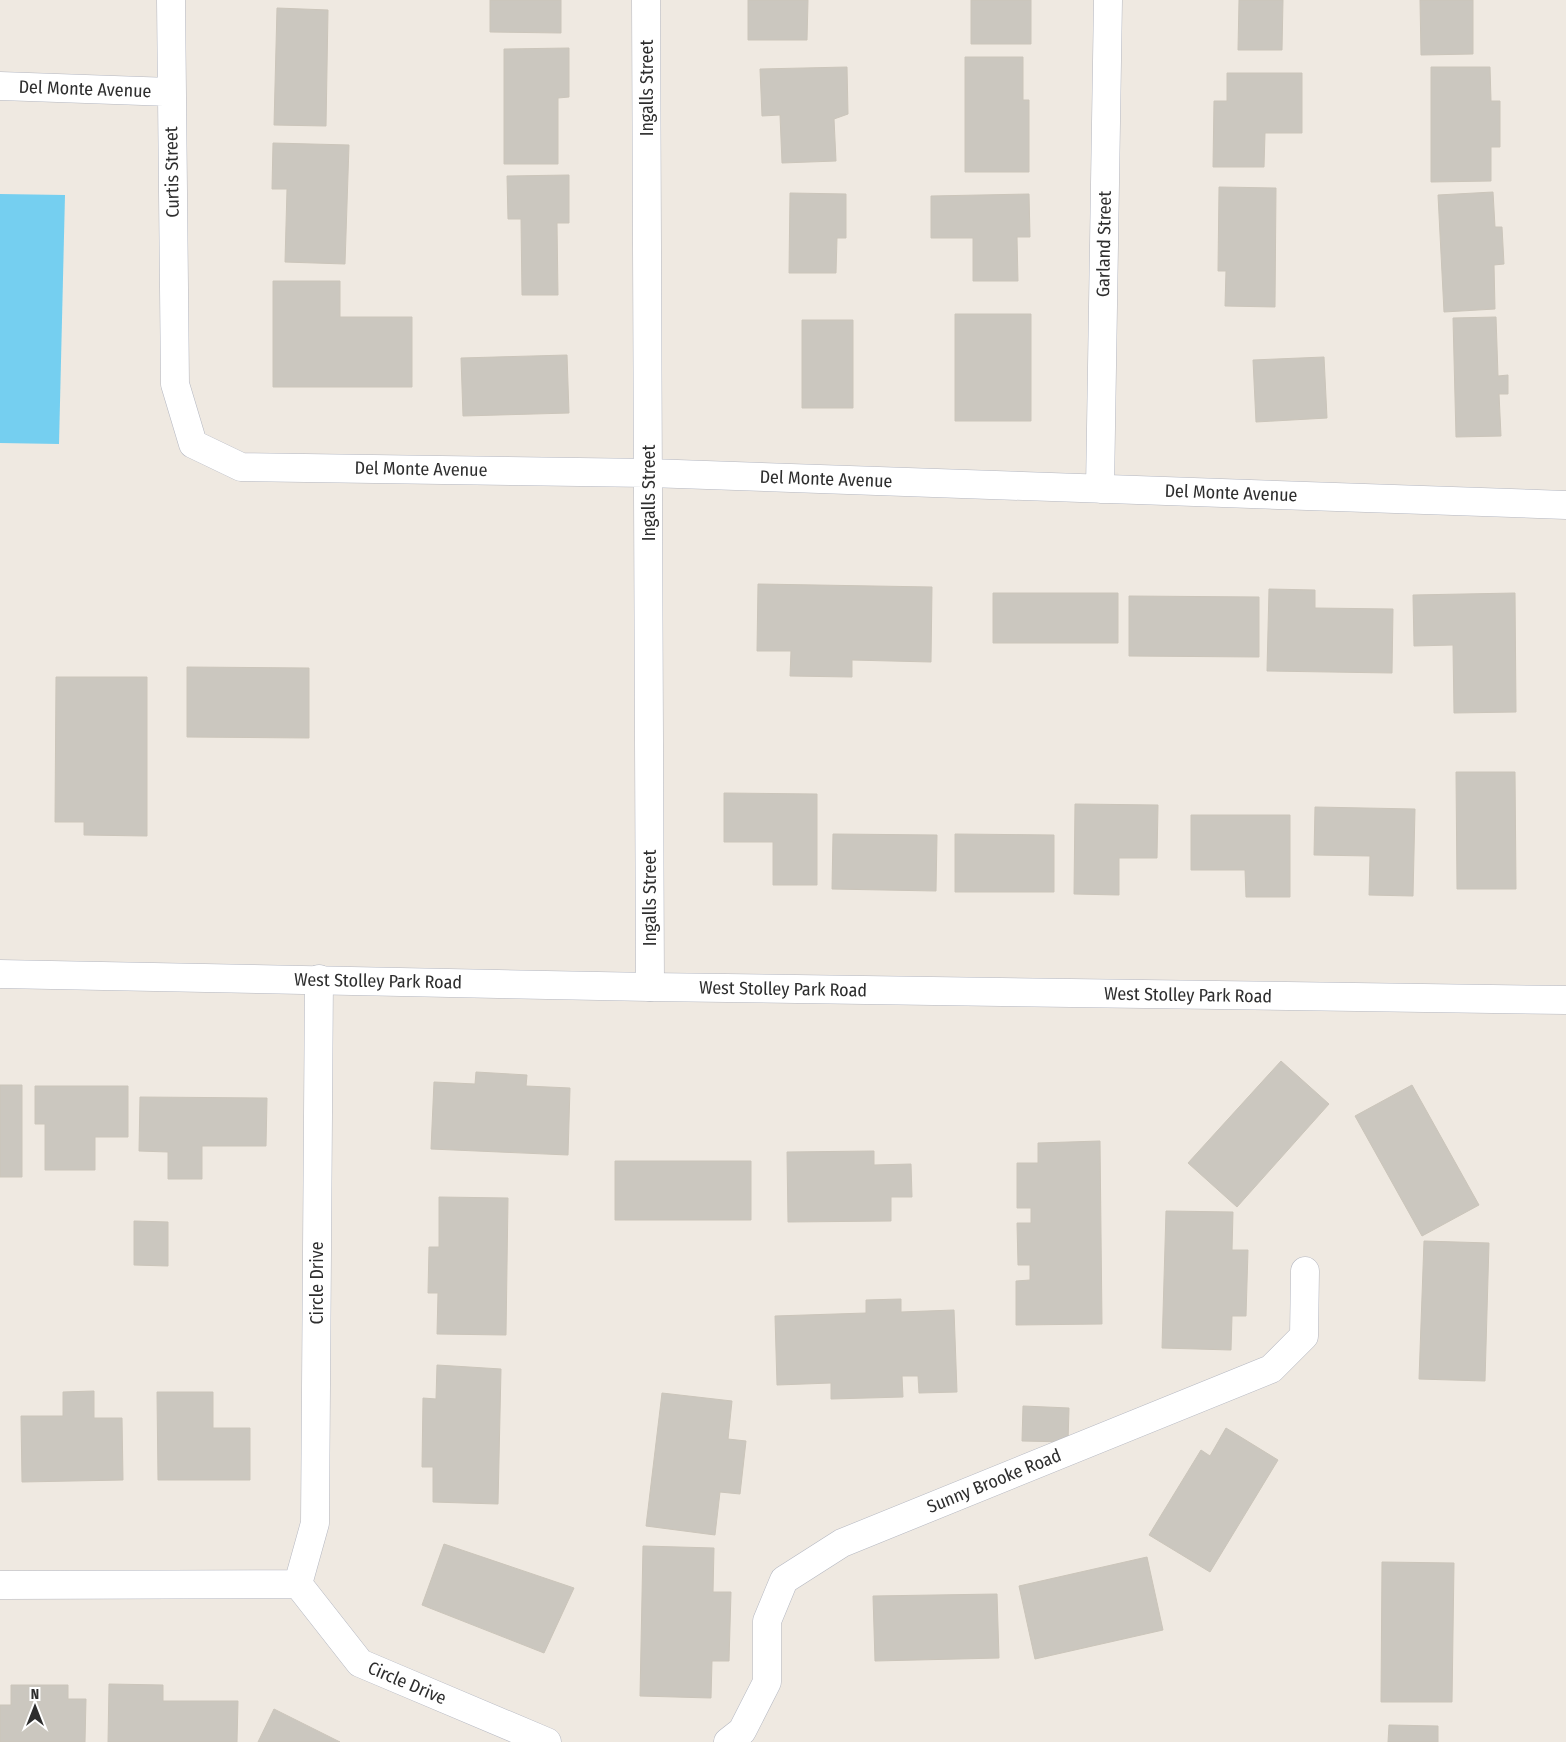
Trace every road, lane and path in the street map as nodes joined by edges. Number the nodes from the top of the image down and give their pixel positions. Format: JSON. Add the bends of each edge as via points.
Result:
{"nodes":[{"id":1,"x":171,"y":0,"type":"edge"},
{"id":2,"x":646,"y":0,"type":"edge"},
{"id":3,"x":1108,"y":0,"type":"edge"},
{"id":4,"x":0,"y":86,"type":"edge"},
{"id":5,"x":171,"y":92,"type":"junction"},
{"id":6,"x":174,"y":345,"type":"joint"},
{"id":7,"x":649,"y":473,"type":"junction"},
{"id":8,"x":1100,"y":489,"type":"junction"},
{"id":9,"x":1566,"y":504,"type":"edge"},
{"id":10,"x":0,"y":974,"type":"edge"},
{"id":11,"x":319,"y":979,"type":"junction"},
{"id":12,"x":650,"y":987,"type":"junction"},
{"id":13,"x":1566,"y":1000,"type":"edge"},
{"id":14,"x":1305,"y":1270,"type":"dead end"},
{"id":15,"x":298,"y":1584,"type":"junction"},
{"id":16,"x":0,"y":1585,"type":"edge"},
{"id":17,"x":547,"y":1742,"type":"edge"},
{"id":18,"x":728,"y":1742,"type":"edge"}],
"edges":[{"from":1,"to":5,"type":"street","name":"Curtis Street"},
{"from":2,"to":7,"type":"street","name":"Ingalls Street"},
{"from":3,"to":8,"type":"street","name":"Garland Street"},
{"from":4,"to":5,"type":"street","name":"Del Monte Avenue"},
{"from":5,"to":6,"type":"street","name":"Curtis Street"},
{"from":6,"to":7,"type":"street","name":"Del Monte Avenue","via":[[175,384],[194,444],[241,467]]},
{"from":7,"to":8,"type":"street","name":"Del Monte Avenue"},
{"from":7,"to":12,"type":"street","name":"Ingalls Street"},
{"from":8,"to":9,"type":"street","name":"Del Monte Avenue"},
{"from":10,"to":11,"type":"street","name":"West Stolley Park Road"},
{"from":11,"to":12,"type":"street","name":"West Stolley Park Road"},
{"from":11,"to":15,"type":"street","name":"Circle Drive","via":[[315,1523]]},
{"from":12,"to":13,"type":"street","name":"West Stolley Park Road"},
{"from":14,"to":18,"type":"street","name":"Sunny Brooke Road","via":[[1304,1336],[1271,1369],[842,1543],[784,1580],[767,1620],[767,1682],[742,1731]]},
{"from":15,"to":16,"type":"street"},
{"from":15,"to":17,"type":"street","name":"Circle Drive","via":[[360,1663]]}]}
